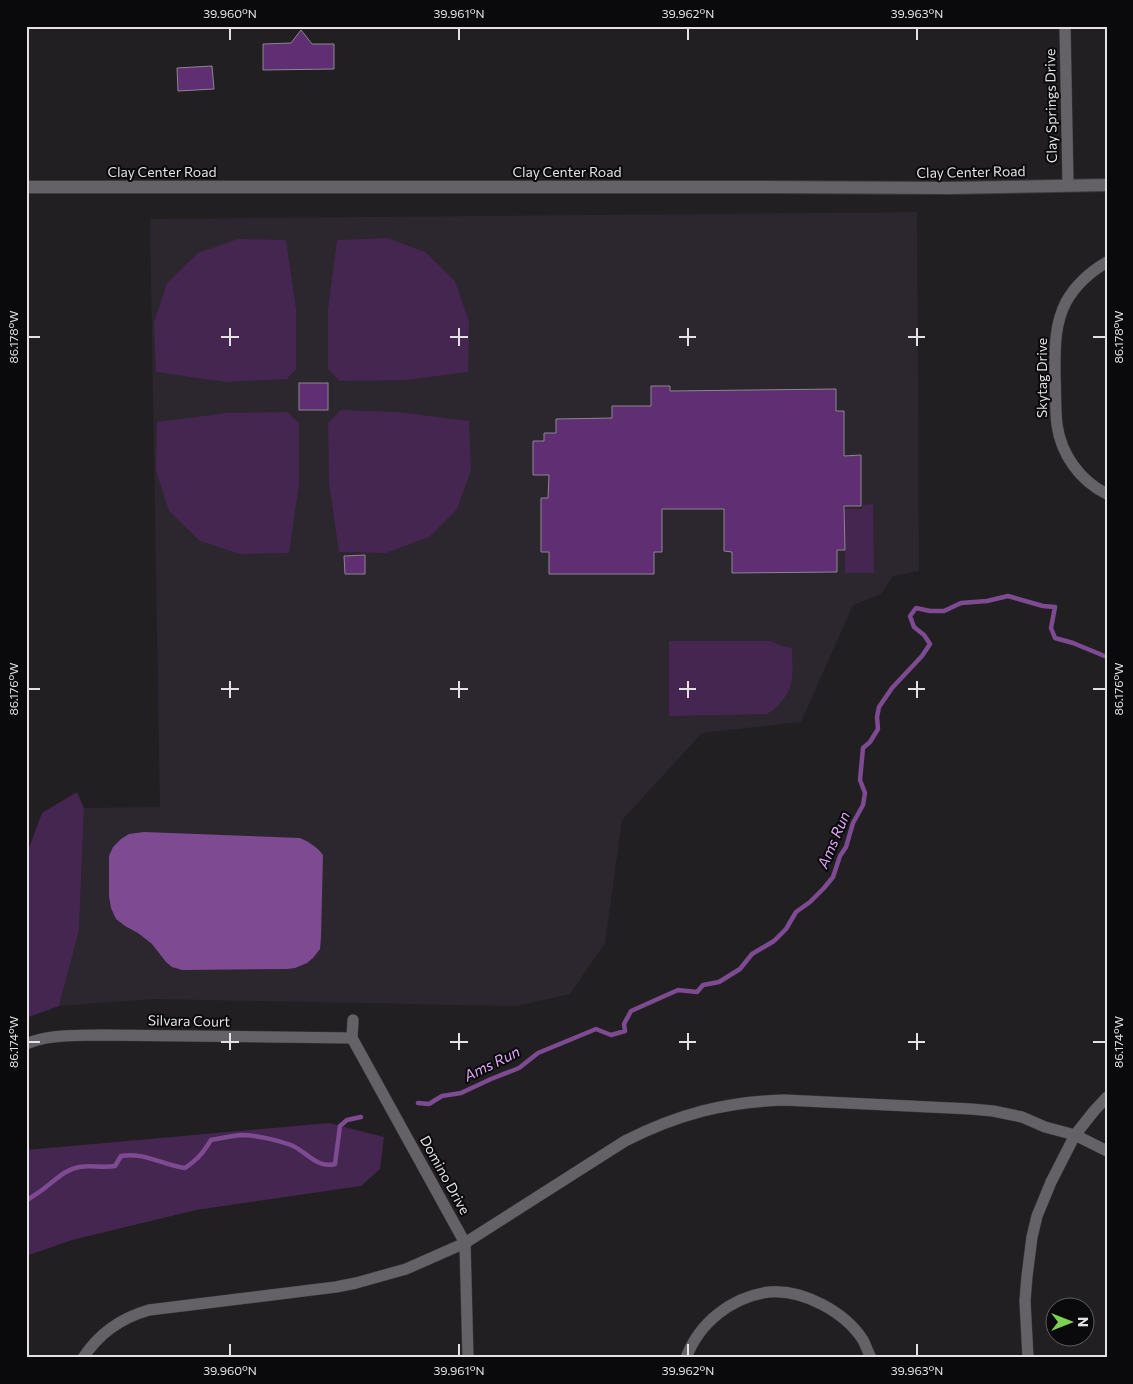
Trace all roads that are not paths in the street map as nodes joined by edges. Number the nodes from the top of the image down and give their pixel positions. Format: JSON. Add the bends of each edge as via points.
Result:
{"nodes":[{"id":1,"x":1065,"y":26,"type":"edge"},
{"id":2,"x":1068,"y":185,"type":"junction"},
{"id":3,"x":1107,"y":185,"type":"edge"},
{"id":4,"x":26,"y":187,"type":"edge"},
{"id":5,"x":1107,"y":262,"type":"edge"},
{"id":6,"x":1107,"y":494,"type":"edge"},
{"id":7,"x":353,"y":1020,"type":"dead end"},
{"id":8,"x":352,"y":1038,"type":"junction"},
{"id":9,"x":26,"y":1044,"type":"edge"},
{"id":10,"x":1107,"y":1097,"type":"edge"},
{"id":11,"x":1075,"y":1135,"type":"junction"},
{"id":12,"x":1107,"y":1151,"type":"edge"},
{"id":13,"x":465,"y":1243,"type":"junction"},
{"id":14,"x":84,"y":1358,"type":"edge"},
{"id":15,"x":468,"y":1358,"type":"edge"},
{"id":16,"x":686,"y":1358,"type":"edge"},
{"id":17,"x":871,"y":1358,"type":"edge"},
{"id":18,"x":1028,"y":1358,"type":"edge"}],
"edges":[{"from":1,"to":2,"type":"street","name":"Clay Springs Drive"},
{"from":2,"to":3,"type":"street","name":"Clay Center Road"},
{"from":2,"to":4,"type":"street","name":"Clay Center Road","via":[[949,188]]},
{"from":5,"to":6,"type":"street","name":"Skytag Drive","via":[[1078,284],[1066,302],[1055,336],[1056,414],[1061,439],[1069,460],[1077,470]]},
{"from":7,"to":8,"type":"street"},
{"from":8,"to":9,"type":"street","name":"Silvara Court","via":[[100,1035],[59,1037]]},
{"from":8,"to":13,"type":"street","name":"Domino Drive"},
{"from":10,"to":11,"type":"street"},
{"from":11,"to":12,"type":"street"},
{"from":11,"to":13,"type":"street","via":[[1022,1117],[971,1109],[784,1100],[725,1105],[686,1115],[625,1141]]},
{"from":11,"to":18,"type":"street","via":[[1051,1182],[1032,1238],[1026,1301]]},
{"from":13,"to":14,"type":"street","via":[[406,1269],[356,1283],[136,1313],[100,1336]]},
{"from":13,"to":15,"type":"street","name":"Domino Drive"},
{"from":16,"to":17,"type":"street","via":[[708,1322],[735,1303],[770,1292],[810,1299],[841,1316],[863,1341]]}]}
